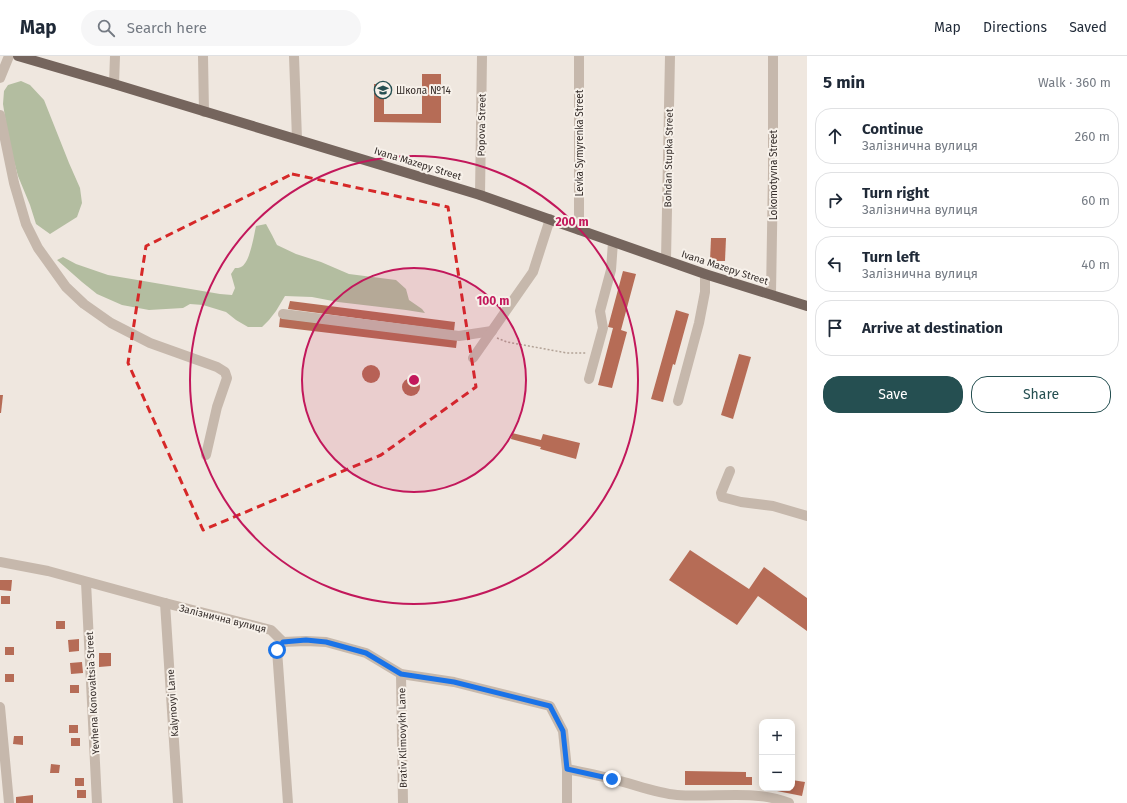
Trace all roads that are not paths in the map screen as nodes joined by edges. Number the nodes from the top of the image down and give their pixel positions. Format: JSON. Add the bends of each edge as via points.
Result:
{"nodes":[{"id":1,"x":9,"y":56,"type":"edge"},
{"id":2,"x":20,"y":56,"type":"edge"},
{"id":3,"x":115,"y":56,"type":"edge"},
{"id":4,"x":203,"y":56,"type":"edge"},
{"id":5,"x":294,"y":56,"type":"edge"},
{"id":6,"x":482,"y":56,"type":"edge"},
{"id":7,"x":579,"y":56,"type":"edge"},
{"id":8,"x":670,"y":56,"type":"edge"},
{"id":9,"x":773,"y":56,"type":"edge"},
{"id":10,"x":0,"y":78,"type":"edge"},
{"id":11,"x":114,"y":84,"type":"junction"},
{"id":12,"x":204,"y":112,"type":"junction"},
{"id":13,"x":0,"y":115,"type":"edge"},
{"id":14,"x":297,"y":139,"type":"junction"},
{"id":15,"x":480,"y":195,"type":"junction"},
{"id":16,"x":550,"y":219,"type":"junction"},
{"id":17,"x":579,"y":230,"type":"junction"},
{"id":18,"x":613,"y":242,"type":"junction"},
{"id":19,"x":666,"y":260,"type":"junction"},
{"id":20,"x":705,"y":274,"type":"junction"},
{"id":21,"x":771,"y":294,"type":"junction"},
{"id":22,"x":807,"y":306,"type":"edge"},
{"id":23,"x":283,"y":314,"type":"dead end"},
{"id":24,"x":491,"y":333,"type":"junction"},
{"id":25,"x":474,"y":358,"type":"dead end"},
{"id":26,"x":589,"y":379,"type":"dead end"},
{"id":27,"x":678,"y":401,"type":"dead end"},
{"id":28,"x":206,"y":455,"type":"dead end"},
{"id":29,"x":730,"y":470,"type":"dead end"},
{"id":30,"x":807,"y":516,"type":"edge"},
{"id":31,"x":0,"y":562,"type":"edge"},
{"id":32,"x":86,"y":582,"type":"junction"},
{"id":33,"x":166,"y":603,"type":"junction"},
{"id":34,"x":283,"y":642,"type":"junction"},
{"id":35,"x":401,"y":674,"type":"junction"},
{"id":36,"x":0,"y":707,"type":"edge"},
{"id":37,"x":567,"y":769,"type":"junction"},
{"id":38,"x":757,"y":799,"type":"edge"},
{"id":39,"x":9,"y":803,"type":"edge"},
{"id":40,"x":97,"y":803,"type":"edge"},
{"id":41,"x":178,"y":803,"type":"edge"},
{"id":42,"x":288,"y":803,"type":"edge"},
{"id":43,"x":403,"y":803,"type":"edge"},
{"id":44,"x":567,"y":803,"type":"edge"},
{"id":45,"x":790,"y":803,"type":"edge"}],
"edges":[{"from":1,"to":10,"type":"street"},
{"from":2,"to":11,"type":"main road","name":"Ivana Mazepy Street"},
{"from":3,"to":11,"type":"street"},
{"from":4,"to":12,"type":"street"},
{"from":5,"to":14,"type":"street"},
{"from":6,"to":15,"type":"street","name":"Popova Street"},
{"from":7,"to":17,"type":"street","name":"Levka Symyrenka Street"},
{"from":8,"to":19,"type":"street","name":"Bohdan Stupka Street"},
{"from":9,"to":21,"type":"street","name":"Lokomotyvna Street"},
{"from":11,"to":12,"type":"main road","name":"Ivana Mazepy Street"},
{"from":12,"to":14,"type":"main road","name":"Ivana Mazepy Street"},
{"from":13,"to":28,"type":"street","via":[[14,183],[26,224],[38,248],[66,287],[110,323],[225,372],[227,378],[217,407]]},
{"from":14,"to":15,"type":"main road","name":"Ivana Mazepy Street"},
{"from":15,"to":16,"type":"main road","name":"Ivana Mazepy Street"},
{"from":16,"to":17,"type":"main road","name":"Ivana Mazepy Street"},
{"from":16,"to":24,"type":"street","via":[[533,272]]},
{"from":17,"to":18,"type":"main road","name":"Ivana Mazepy Street"},
{"from":18,"to":19,"type":"main road","name":"Ivana Mazepy Street"},
{"from":18,"to":26,"type":"street","via":[[610,270],[600,311],[603,328]]},
{"from":19,"to":20,"type":"main road","name":"Ivana Mazepy Street"},
{"from":20,"to":21,"type":"main road","name":"Ivana Mazepy Street"},
{"from":20,"to":27,"type":"street","via":[[705,292],[699,323]]},
{"from":21,"to":22,"type":"main road","name":"Ivana Mazepy Street"},
{"from":23,"to":24,"type":"street","via":[[458,336]]},
{"from":24,"to":25,"type":"street"},
{"from":29,"to":30,"type":"street","via":[[721,493],[722,497],[773,506]]},
{"from":31,"to":32,"type":"street","name":"Залізнична вулиця","via":[[48,571]]},
{"from":32,"to":33,"type":"street","name":"Залізнична вулиця"},
{"from":32,"to":40,"type":"street","name":"Yevhena Konovaltsia Street"},
{"from":33,"to":34,"type":"street","name":"Залізнична вулиця","via":[[271,630]]},
{"from":33,"to":41,"type":"street","name":"Kalynovyi Lane"},
{"from":34,"to":35,"type":"street","via":[[326,642],[366,653]]},
{"from":34,"to":42,"type":"street","via":[[277,650]]},
{"from":35,"to":37,"type":"street","via":[[454,682],[550,706],[563,731]]},
{"from":35,"to":43,"type":"street","name":"Brativ Klimovykh Lane"},
{"from":36,"to":39,"type":"street"},
{"from":37,"to":38,"type":"street","via":[[672,795]]},
{"from":37,"to":44,"type":"street"},
{"from":38,"to":45,"type":"street","via":[[782,800]]}]}
